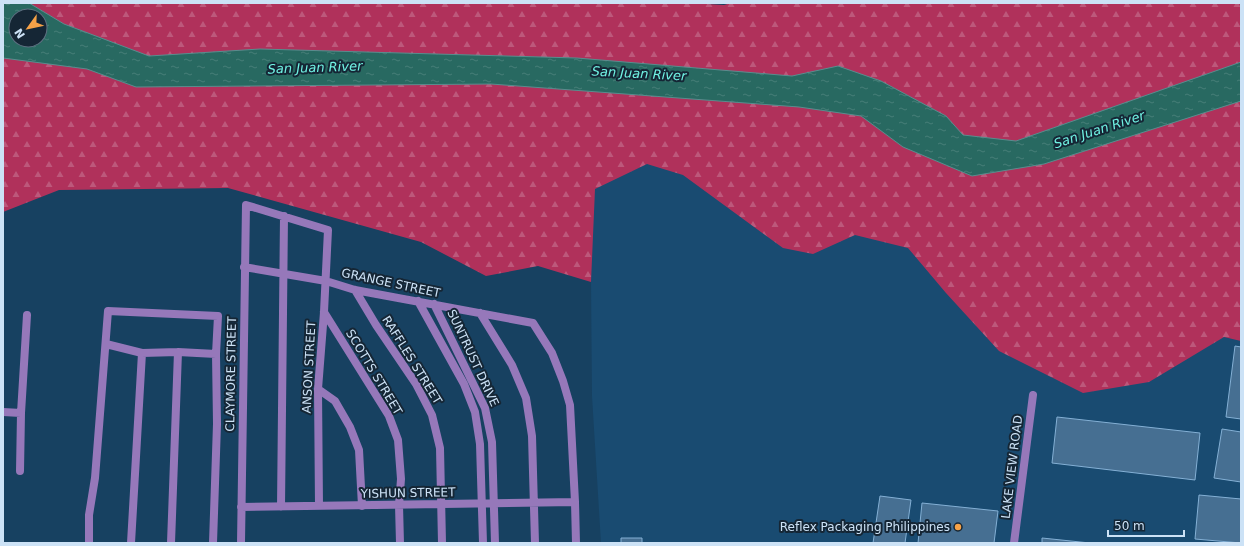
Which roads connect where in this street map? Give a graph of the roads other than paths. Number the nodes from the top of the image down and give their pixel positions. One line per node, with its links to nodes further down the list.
1 (284, 216): 2 (street, CLAYMORE STREET); 3 (street); 4 (street, ANSON STREET)
2 (244, 267): 3 (street, GRANGE STREET); 28 (street, CLAYMORE STREET)
3 (284, 273): 4 (street, GRANGE STREET); 29 (street)
4 (326, 281): 5 (street, GRANGE STREET); 8 (street, ANSON STREET)
5 (355, 290): 6 (street, GRANGE STREET); 25 (street, RAFFLES STREET)
6 (418, 301): 7 (street, GRANGE STREET); 22 (street, SUNTRUST DRIVE)
7 (434, 304): 9 (street, GRANGE STREET); 23 (street, SUNTRUST DRIVE)
8 (324, 312): 15 (street, ANSON STREET); 24 (street, SCOTTS STREET)
9 (480, 313): 20 (street, GRANGE STREET); 21 (street)
10 (28, 315): 18 (street)
11 (106, 344): 13 (street); 14 (street); 30 (street)
12 (178, 352): 13 (street); 14 (street); 32 (street)
13 (142, 353): 31 (street)
14 (216, 354): 33 (street)
15 (318, 389): 26 (street, ANSON STREET); 27 (street)
16 (1033, 395): 41 (street, LAKE VIEW ROAD)
17 (3, 412): 18 (street)
18 (22, 413): 19 (street)
19 (20, 472)
20 (575, 502): 21 (street, YISHUN STREET); 40 (street)
21 (534, 503): 23 (street, YISHUN STREET); 39 (street)
22 (482, 504): 23 (street, YISHUN STREET); 25 (street, YISHUN STREET); 37 (street, SUNTRUST DRIVE)
23 (494, 504): 38 (street, SUNTRUST DRIVE)
24 (399, 505): 25 (street, YISHUN STREET); 27 (street, YISHUN STREET); 35 (street, SCOTTS STREET)
25 (442, 505): 36 (street, RAFFLES STREET)
26 (319, 506): 27 (street, YISHUN STREET); 29 (street, YISHUN STREET)
27 (362, 506)
28 (241, 507): 29 (street, YISHUN STREET); 34 (street, CLAYMORE STREET)
29 (281, 507)
30 (89, 543)
31 (131, 543)
32 (171, 543)
33 (213, 543)
34 (241, 543)
35 (400, 543)
36 (442, 543)
37 (483, 543)
38 (495, 543)
39 (535, 543)
40 (576, 543)
41 (1014, 543)

